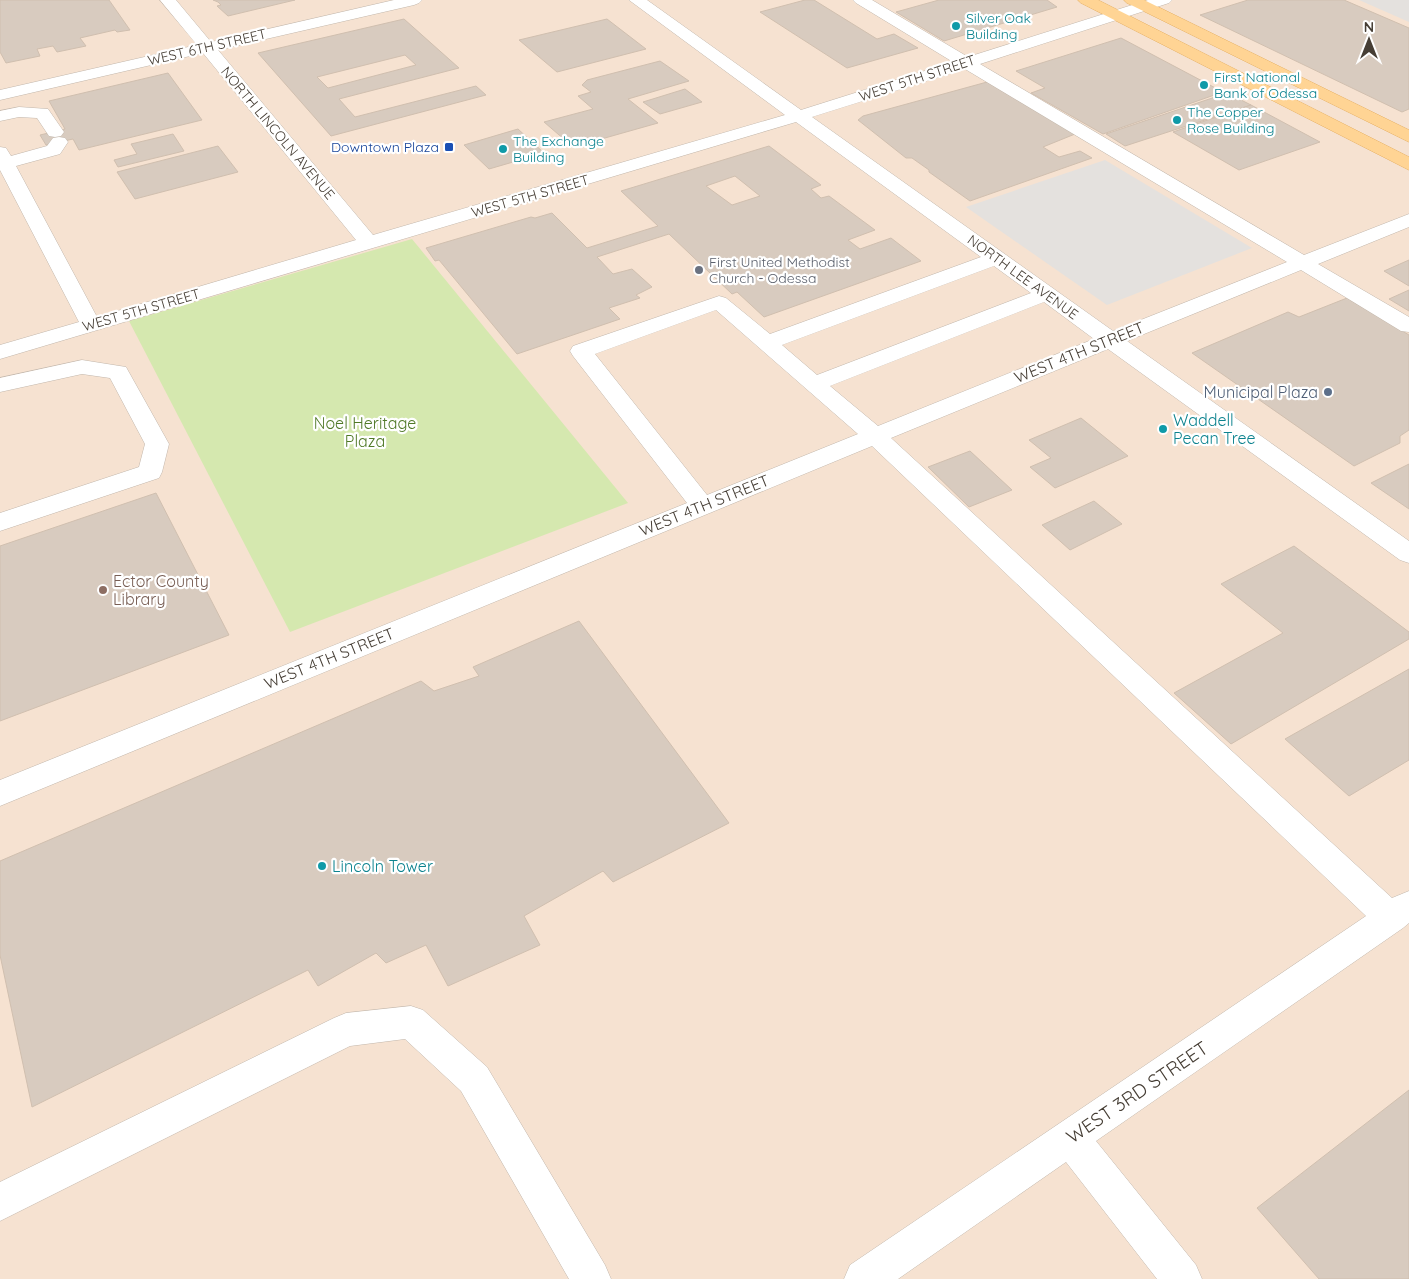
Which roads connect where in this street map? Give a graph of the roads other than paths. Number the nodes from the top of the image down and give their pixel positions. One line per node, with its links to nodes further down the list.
1 (168, 0): 9 (street, NORTH LINCOLN AVENUE)
2 (414, 0): 9 (street, WEST 6TH STREET)
3 (637, 0): 13 (street, NORTH LEE AVENUE)
4 (861, 0): 10 (street)
5 (1086, 0): 8 (main road)
6 (1164, 0): 7 (street, WEST 5TH STREET)
7 (1138, 3): 8 (street, WEST 5TH STREET); 14 (main road)
8 (1114, 14): 10 (street, WEST 5TH STREET); 15 (main road)
9 (207, 47): 11 (street, WEST 6TH STREET); 18 (street, NORTH LINCOLN AVENUE)
10 (965, 62): 13 (street, WEST 5TH STREET); 20 (street)
11 (0, 94)
12 (0, 116): 16 (street)
13 (799, 116): 18 (street, WEST 5TH STREET); 19 (street, NORTH LEE AVENUE)
14 (1409, 138)
15 (1409, 164)
16 (4, 165): 22 (street)
17 (1409, 220): 20 (street, WEST 4TH STREET)
18 (369, 243): 22 (street, WEST 5TH STREET)
19 (997, 258): 21 (street, NORTH LEE AVENUE); 25 (street)
20 (1302, 263): 23 (street); 24 (street, WEST 4TH STREET)
21 (1047, 294): 24 (street, NORTH LEE AVENUE); 28 (street)
22 (90, 325): 26 (street, WEST 5TH STREET)
23 (1409, 326)
24 (1110, 340): 29 (street, WEST 4TH STREET); 32 (street, NORTH LEE AVENUE)
25 (767, 343): 28 (street); 30 (street)
26 (0, 352)
27 (2, 379): 31 (street)
28 (814, 384): 29 (street)
29 (875, 436): 30 (street, WEST 4TH STREET); 34 (street)
30 (703, 506): 33 (street, WEST 4TH STREET)
31 (0, 522)
32 (1409, 554)
33 (0, 793)
34 (1400, 912): 35 (street, WEST 3RD STREET)
35 (1070, 1138): 38 (street, WEST 3RD STREET); 39 (street)
36 (0, 1202): 37 (street)
37 (591, 1279)
38 (864, 1279)
39 (1182, 1279)

